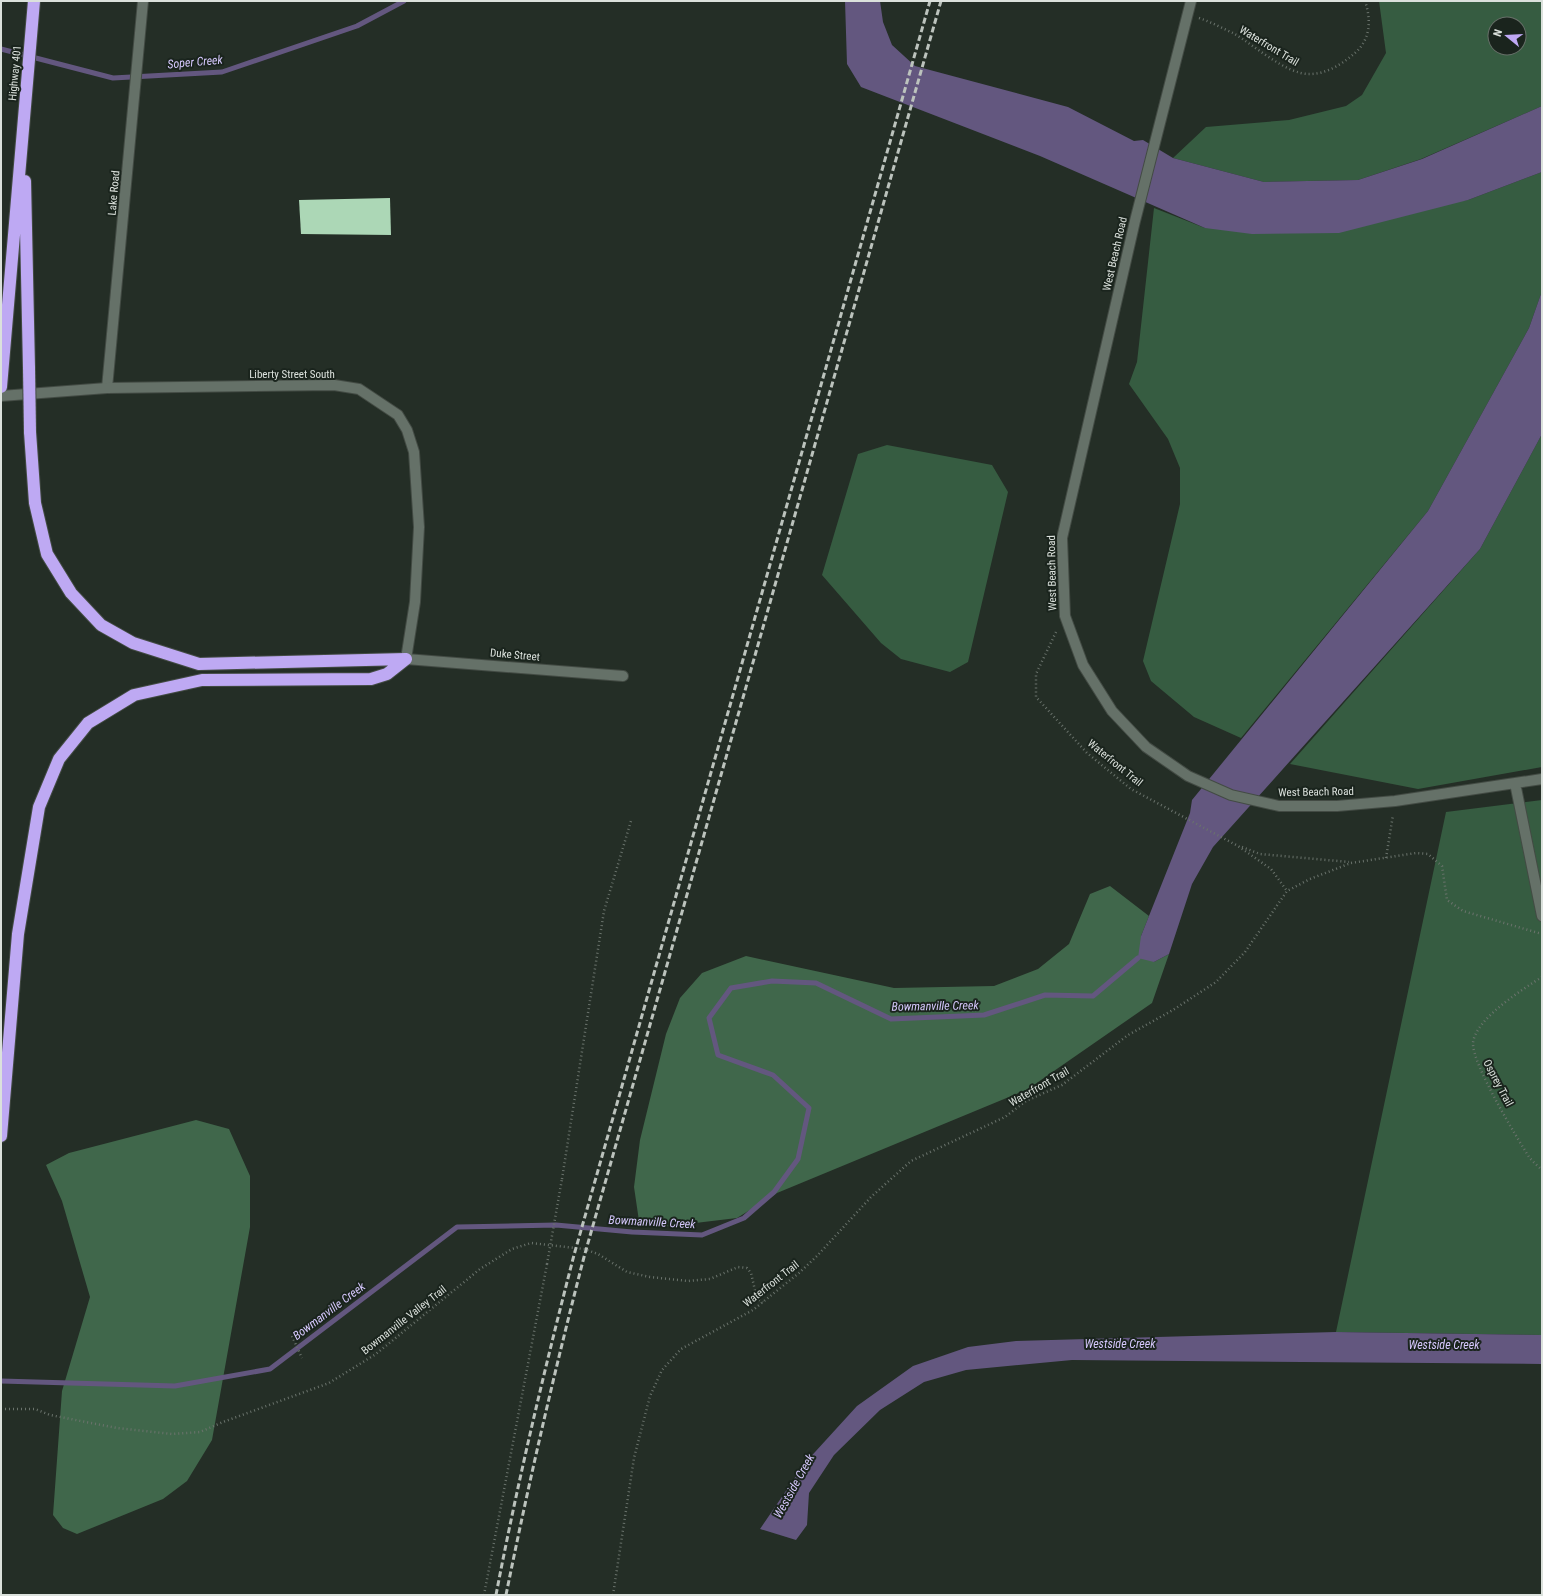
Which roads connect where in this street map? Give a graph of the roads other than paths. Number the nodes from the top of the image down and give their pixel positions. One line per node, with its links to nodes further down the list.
1 (34, 1): 4 (highway, Highway 401)
2 (143, 1): 6 (street, Lake Road)
3 (1191, 1): 11 (street, West Beach Road)
4 (24, 117): 5 (highway, Highway 401); 8 (highway, bridge)
5 (1, 387)
6 (107, 388): 7 (street, Liberty Street South); 8 (street, Liberty Street South)
7 (1, 396)
8 (406, 658): 9 (street, Duke Street); 13 (highway)
9 (623, 676)
10 (1542, 779): 11 (street, West Beach Road)
11 (1515, 783): 12 (street)
12 (1542, 916)
13 (1, 1136)

